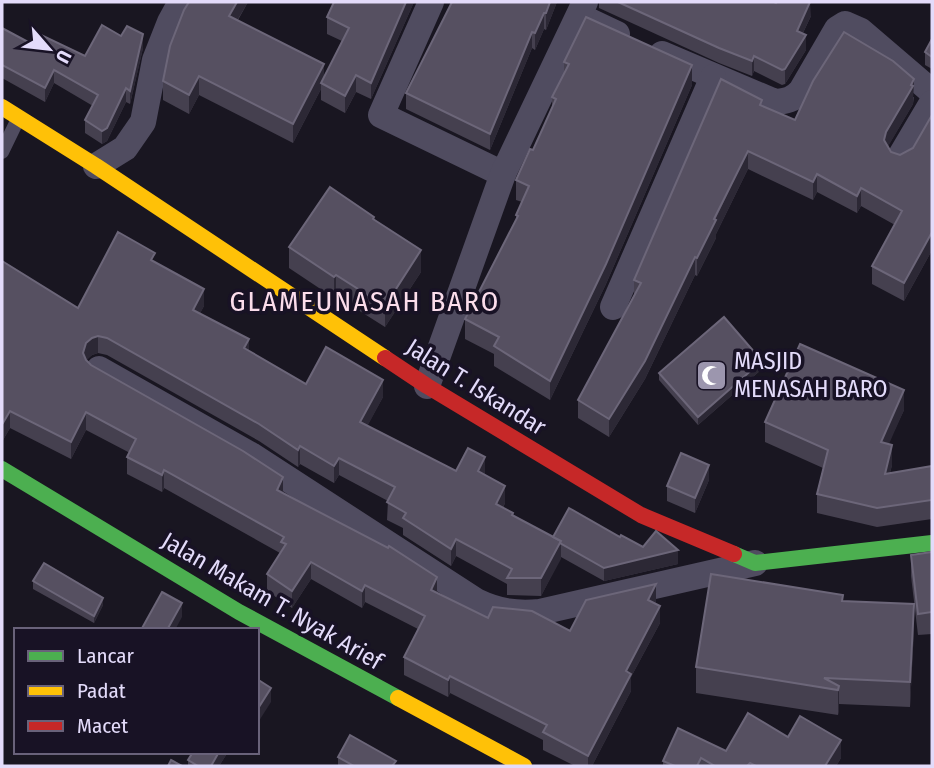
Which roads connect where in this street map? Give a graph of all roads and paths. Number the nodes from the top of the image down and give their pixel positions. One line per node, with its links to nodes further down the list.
1 (181, 2): 11 (street)
2 (432, 2): 12 (street)
3 (582, 9): 4 (street); 12 (street)
4 (713, 77): 5 (street); 13 (street)
5 (932, 92)
6 (932, 103): 10 (street)
7 (2, 107): 8 (street, Jalan T. Iskandar)
8 (19, 118): 9 (lane); 11 (street, Jalan T. Iskandar)
9 (2, 152)
10 (900, 157)
11 (96, 166): 15 (street, Jalan T. Iskandar)
12 (503, 174): 15 (street)
13 (613, 307)
14 (100, 369): 18 (street)
15 (428, 386): 18 (street, Jalan T. Iskandar)
16 (2, 469): 19 (street, Jalan Makam T. Nyak Arief)
17 (932, 544): 18 (street, Jalan T. Iskandar)
18 (755, 563)
19 (524, 766)

